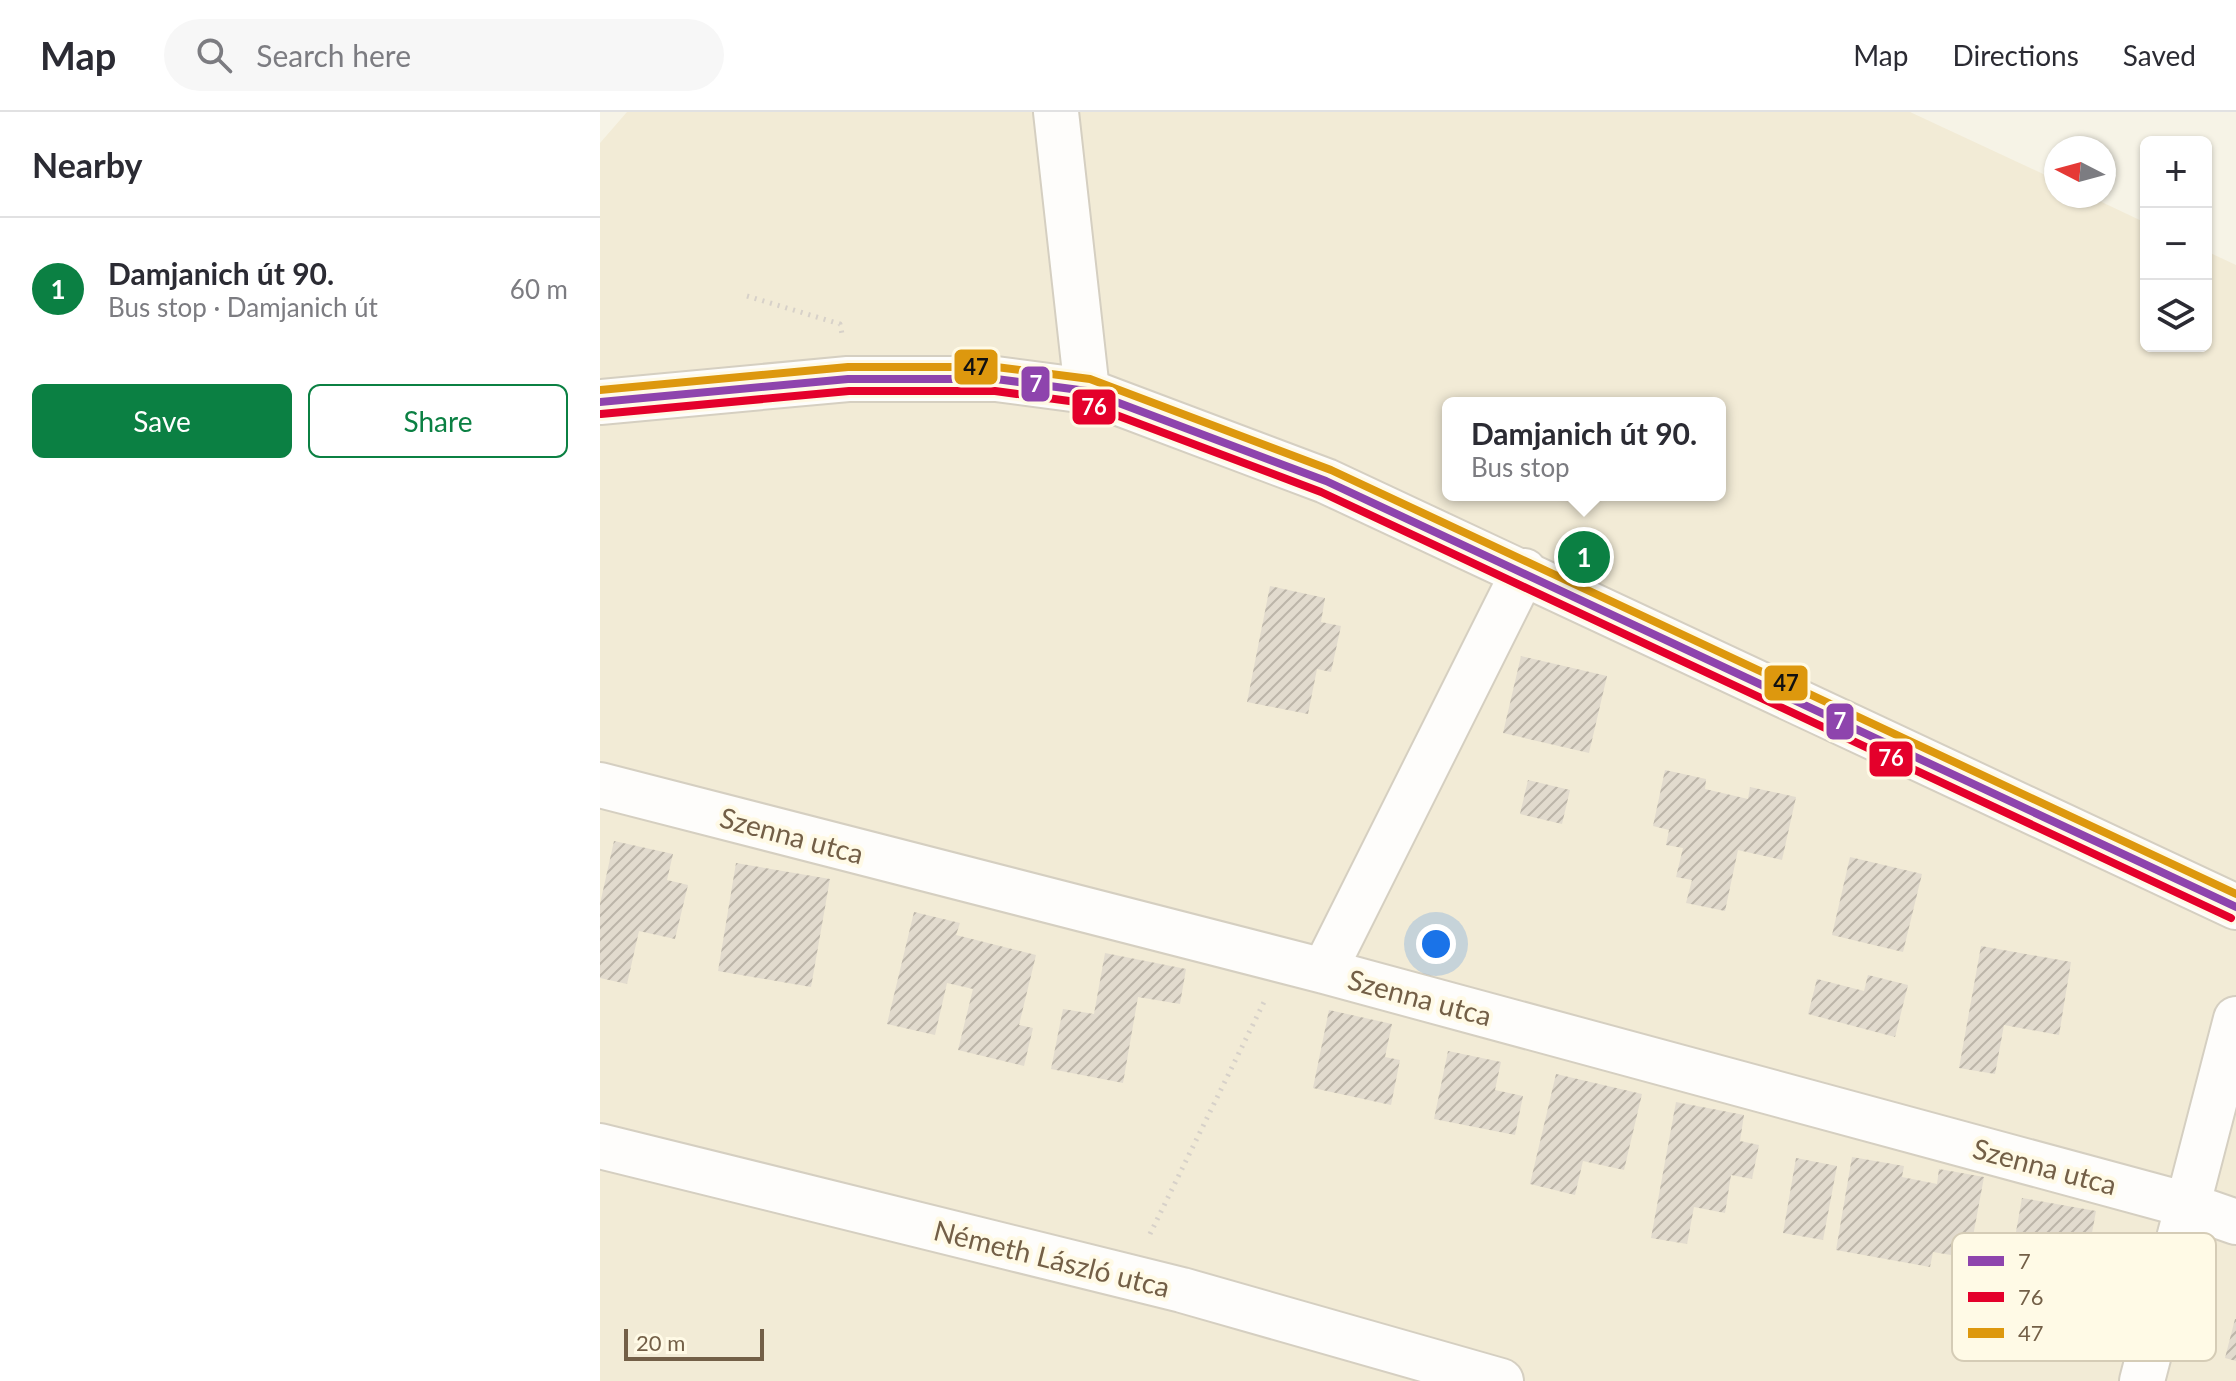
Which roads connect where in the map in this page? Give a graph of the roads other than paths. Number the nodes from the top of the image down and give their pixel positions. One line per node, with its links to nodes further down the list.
1 (1056, 112): 2 (street)
2 (1087, 391): 3 (street); 4 (street)
3 (600, 402)
4 (1524, 571): 6 (street); 7 (street)
5 (600, 785): 7 (street, Szenna utca)
6 (2236, 907)
7 (1304, 966): 10 (street, Szenna utca)
8 (2236, 1019): 10 (street)
9 (600, 1146): 14 (street, Németh László utca)
10 (2187, 1205): 11 (street, Szenna utca); 12 (street)
11 (2236, 1222)
12 (2180, 1233)
13 (2147, 1361): 15 (street)
14 (1501, 1381)
15 (2142, 1381)

